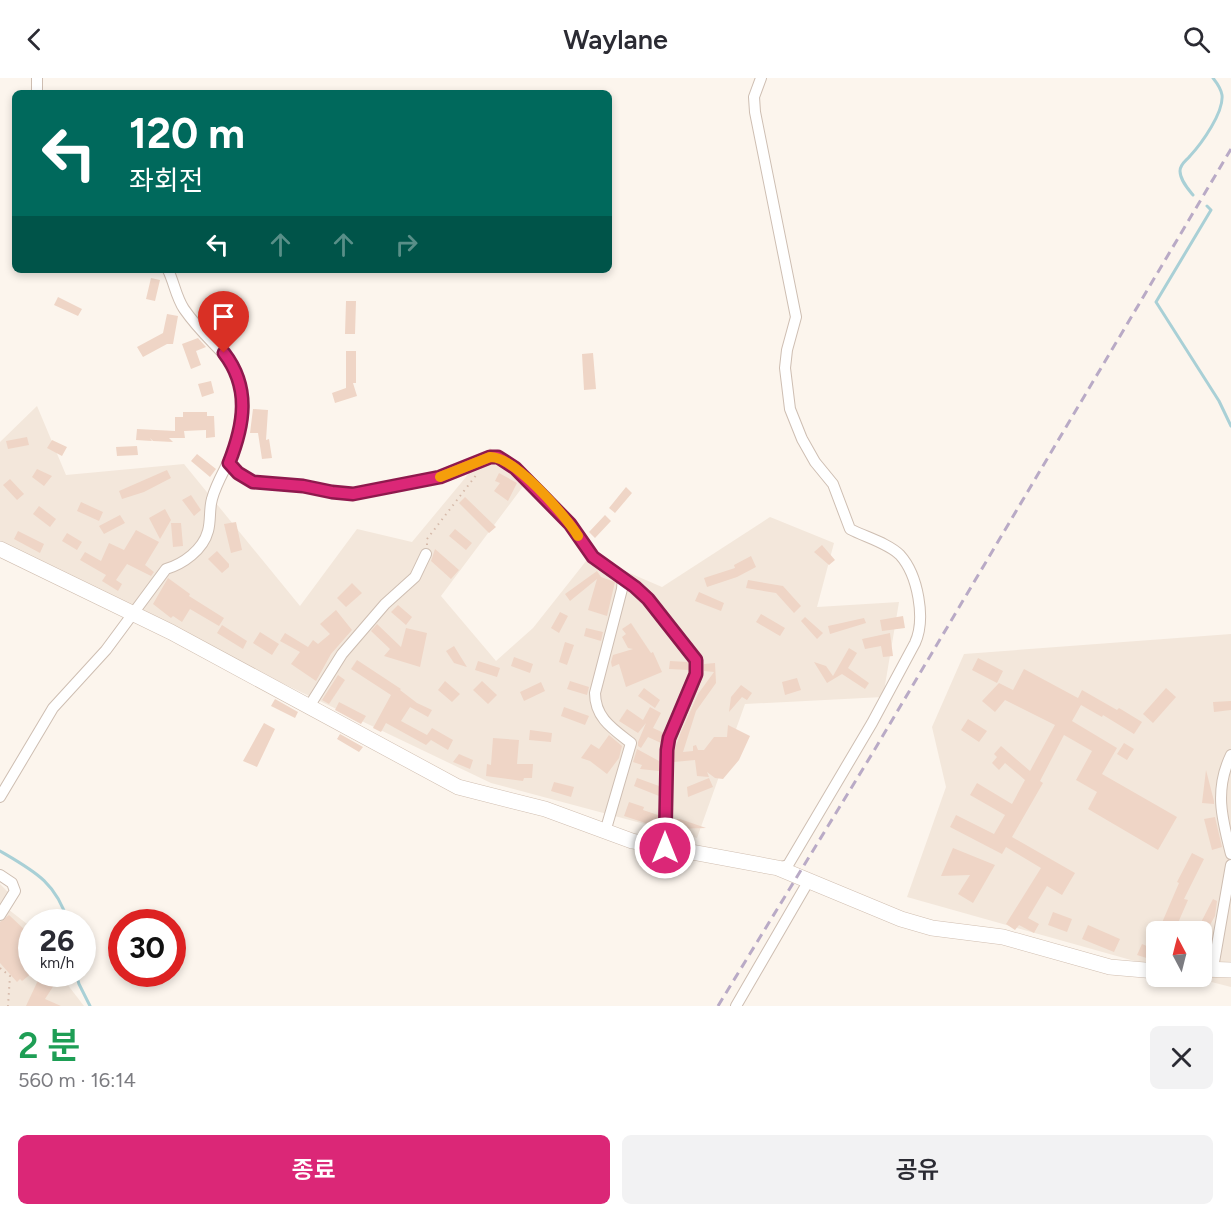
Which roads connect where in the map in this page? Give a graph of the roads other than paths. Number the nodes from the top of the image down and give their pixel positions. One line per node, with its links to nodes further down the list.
1 (761, 78): 16 (street)
2 (169, 273): 3 (street)
3 (229, 463): 6 (street); 7 (street)
4 (0, 549): 7 (street)
5 (426, 554): 8 (street)
6 (623, 578): 12 (street); 13 (street)
7 (132, 613): 8 (street); 11 (street)
8 (310, 705): 12 (street)
9 (1231, 755): 10 (street)
10 (1226, 791): 14 (street)
11 (0, 797)
12 (606, 832): 13 (street)
13 (665, 848): 16 (street)
14 (1231, 854)
15 (1231, 865): 20 (street)
16 (778, 868): 18 (street)
17 (0, 875): 19 (street)
18 (808, 882): 22 (street); 24 (street)
19 (0, 915)
20 (1212, 947)
21 (1212, 968): 23 (street)
22 (1146, 969)
23 (1231, 970)
24 (736, 1006)

